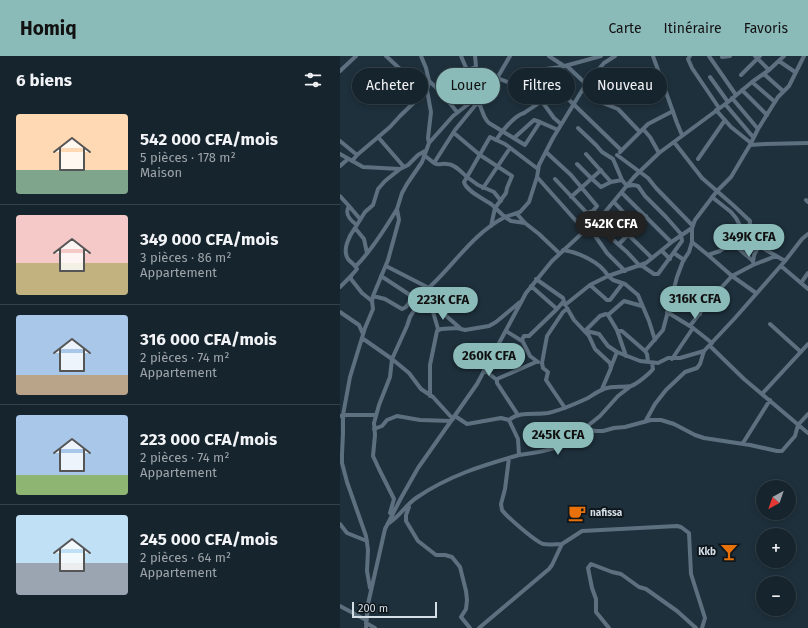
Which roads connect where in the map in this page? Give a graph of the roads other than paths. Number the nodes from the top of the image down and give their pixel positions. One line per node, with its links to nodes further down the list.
1 (356, 56): 29 (street)
2 (387, 56): 22 (street)
3 (421, 56): 35 (street)
4 (461, 56): 23 (street)
5 (475, 56): 24 (street)
6 (510, 56): 31 (street)
7 (549, 56): 21 (street)
8 (601, 56): 18 (street)
9 (615, 56): 26 (street)
10 (653, 56): 27 (street)
11 (690, 56): 56 (street)
12 (709, 56): 43 (street)
13 (730, 56): 16 (street)
14 (784, 56): 19 (street)
15 (804, 56): 30 (street)
16 (721, 57): 20 (street)
17 (758, 57): 28 (street); 33 (street)
18 (586, 58): 21 (street)
19 (779, 61): 28 (street); 30 (street)
20 (726, 62)
21 (566, 66): 25 (street); 36 (street)
22 (400, 68)
23 (466, 68)
24 (474, 68)
25 (554, 68)
26 (600, 68)
27 (657, 68)
28 (769, 70): 32 (street)
29 (340, 71)
30 (795, 72): 41 (street)
31 (500, 73)
32 (764, 74): 37 (street); 41 (street)
33 (741, 75)
34 (710, 77): 47 (street)
35 (429, 81): 38 (street); 58 (street)
36 (583, 81)
37 (752, 82): 40 (street); 46 (street)
38 (428, 84)
39 (583, 90): 45 (street)
40 (742, 90): 43 (street); 59 (street)
41 (783, 91): 46 (street)
42 (667, 94): 57 (street)
43 (734, 97): 47 (street); 64 (street)
44 (428, 99): 76 (street)
45 (575, 102)
46 (776, 102): 59 (street)
47 (726, 103): 56 (street); 71 (street)
48 (412, 104): 70 (street)
49 (470, 104): 58 (street)
50 (474, 104): 68 (street)
51 (479, 104): 67 (street)
52 (536, 104): 67 (street)
53 (545, 104): 62 (street)
54 (574, 104): 62 (street); 80 (street)
55 (605, 104): 66 (street)
56 (718, 109): 60 (street); 69 (street)
57 (673, 111): 66 (street); 69 (street)
58 (457, 112): 76 (street)
59 (767, 115): 64 (street)
60 (725, 120): 78 (street); 90 (street)
61 (540, 122): 65 (street); 72 (street); 72 (street)
62 (561, 124): 65 (street)
63 (578, 128): 89 (street)
64 (758, 128): 71 (street)
65 (558, 130): 81 (street)
66 (641, 130): 80 (street); 85 (street)
67 (502, 131): 72 (street); 73 (street)
68 (454, 133): 86 (street); 92 (street)
69 (682, 135): 75 (street)
70 (378, 137): 88 (street); 96 (street)
71 (753, 137): 78 (street)
72 (514, 138)
73 (496, 140): 79 (street); 86 (street)
74 (340, 141): 88 (street)
75 (674, 142): 85 (street); 109 (street)
76 (429, 143): 82 (street)
77 (808, 143): 78 (street)
78 (751, 144): 109 (street)
79 (510, 148): 95 (street); 97 (street)
80 (621, 150): 87 (street)
81 (546, 152): 97 (street); 108 (street)
82 (425, 153): 92 (street); 96 (street); 118 (street)
83 (340, 154): 91 (street)
84 (586, 154): 98 (street)
85 (659, 154): 99 (street)
86 (480, 155): 95 (street); 100 (street)
87 (617, 155): 89 (street); 99 (street)
88 (356, 156): 91 (street)
89 (613, 159): 104 (street)
90 (698, 159)
91 (350, 160): 94 (street); 96 (street)
92 (434, 163): 100 (street)
93 (577, 164): 103 (street)
94 (340, 166)
95 (497, 166): 107 (street); 114 (street)
96 (402, 168): 125 (street)
97 (538, 169): 101 (street)
98 (601, 170): 103 (street); 105 (street)
99 (639, 173): 106 (street); 132 (street)
100 (467, 177): 107 (street); 117 (street)
101 (538, 177): 121 (street); 133 (street)
102 (556, 179): 111 (street)
103 (592, 179): 105 (street); 108 (street)
104 (622, 180): 105 (street); 106 (street)
105 (611, 182)
106 (627, 186): 110 (street); 135 (street)
107 (483, 188): 114 (street)
108 (582, 188): 111 (street); 119 (street)
109 (717, 191): 112 (street); 134 (street)
110 (622, 193): 115 (street); 122 (street)
111 (571, 197): 119 (street)
112 (712, 197): 132 (street); 134 (street)
113 (341, 200): 116 (street)
114 (501, 201): 117 (street)
115 (614, 202): 120 (street); 130 (street)
116 (349, 206): 125 (street); 128 (street)
117 (495, 208): 123 (street); 129 (street)
118 (397, 209): 146 (street); 156 (street)
119 (593, 211): 124 (street)
120 (605, 212): 124 (street); 137 (street)
121 (518, 214): 123 (street); 126 (street)
122 (646, 216): 130 (street); 140 (street)
123 (505, 218): 126 (street); 129 (street)
124 (599, 218): 127 (street)
125 (360, 219): 128 (street)
126 (525, 223): 145 (street)
127 (594, 223): 131 (street); 142 (street)
128 (356, 226): 146 (street); 155 (street)
129 (491, 226): 171 (street)
130 (636, 226): 137 (street)
131 (589, 227): 133 (street); 159 (street)
132 (692, 227): 135 (street); 141 (street)
133 (585, 231): 145 (street)
134 (742, 231): 138 (street)
135 (681, 234): 140 (street); 147 (street)
136 (808, 234): 153 (street)
137 (628, 235): 142 (street); 150 (street)
138 (747, 239): 139 (street); 143 (street)
139 (733, 241): 148 (street); 154 (street)
140 (671, 242): 144 (street)
141 (692, 242): 148 (street); 152 (street)
142 (619, 244): 157 (street)
143 (759, 246): 149 (street); 154 (street)
144 (662, 251): 150 (street); 151 (street)
145 (561, 252): 163 (street); 165 (street)
146 (367, 253): 155 (street)
147 (674, 253): 151 (street); 152 (street)
148 (708, 255): 164 (street)
149 (776, 256): 153 (street); 154 (street)
150 (652, 258): 157 (street)
151 (670, 259): 157 (street)
152 (684, 260): 181 (street)
153 (786, 261): 158 (street)
154 (753, 263): 164 (street)
155 (356, 266): 161 (street)
156 (386, 266): 162 (street); 171 (street)
157 (640, 266): 159 (street)
158 (781, 266): 167 (street); 174 (street)
159 (625, 270): 163 (street)
160 (808, 273): 167 (street)
161 (351, 276): 170 (street); 179 (street)
162 (381, 276): 175 (street); 176 (street)
163 (608, 276): 166 (street); 168 (street)
164 (732, 276): 174 (street); 187 (street)
165 (536, 279): 169 (street); 182 (street)
166 (623, 283): 168 (street); 183 (street)
167 (801, 283): 172 (street)
168 (590, 285): 182 (street)
169 (531, 286): 178 (street); 184 (street)
170 (340, 288)
171 (429, 288): 173 (street)
172 (808, 289)
173 (424, 293): 177 (street); 180 (street)
174 (756, 293): 200 (street)
175 (374, 296): 176 (street); 179 (street)
176 (413, 297): 177 (street)
177 (418, 298): 206 (street)
178 (523, 299): 192 (street); 193 (street)
179 (372, 301): 196 (street)
180 (429, 301): 191 (street); 192 (street)
181 (671, 301): 186 (street); 187 (street)
182 (565, 305): 184 (street); 194 (street); 210 (street)
183 (642, 306): 188 (street); 197 (street)
184 (558, 309): 198 (street)
185 (340, 312): 196 (street)
186 (667, 312): 190 (street); 197 (street)
187 (700, 314): 190 (street)
188 (608, 315): 194 (street); 195 (street)
189 (770, 324): 204 (street)
190 (692, 327): 200 (street); 207 (street)
191 (438, 329): 192 (street); 217 (street)
192 (462, 329)
193 (506, 331): 198 (street); 212 (street)
194 (585, 332): 203 (street); 211 (street)
195 (618, 334): 201 (street); 205 (street)
196 (363, 336): 206 (street); 223 (street)
197 (655, 340): 201 (street)
198 (522, 341): 208 (street)
199 (808, 344): 204 (street)
200 (711, 345): 202 (street); 216 (street)
201 (644, 351): 209 (street)
202 (704, 351): 207 (street); 226 (street)
203 (616, 352): 205 (street); 211 (street)
204 (801, 352): 216 (street)
205 (626, 356): 209 (street)
206 (392, 359): 217 (street); 221 (street)
207 (672, 359): 209 (street)
208 (536, 362): 210 (street); 213 (street)
209 (650, 362): 214 (street)
210 (542, 363): 219 (street)
211 (611, 368): 215 (street)
212 (484, 370): 213 (street); 224 (street)
213 (497, 380): 222 (street)
214 (631, 386): 215 (street); 228 (street)
215 (602, 390): 219 (street)
216 (762, 394): 218 (street)
217 (430, 396): 224 (street)
218 (770, 400): 227 (street); 231 (street)
219 (565, 408): 222 (street)
220 (808, 414): 227 (street)
221 (376, 415): 223 (street); 229 (street)
222 (518, 415): 225 (street)
223 (342, 416): 234 (street)
224 (453, 418): 225 (street); 229 (street); 236 (street)
225 (509, 420): 232 (street)
226 (645, 422): 228 (street); 231 (street)
227 (798, 425): 230 (street); 231 (street)
228 (584, 428): 232 (street)
229 (374, 429): 239 (street)
230 (808, 433)
231 (743, 443)
232 (519, 455): 233 (street)
233 (508, 458): 235 (street); 240 (street)
234 (341, 463): 238 (street)
235 (411, 502): 236 (street); 245 (street)
236 (388, 523): 239 (street)
237 (340, 524): 238 (street)
238 (367, 541): 241 (street)
239 (382, 541): 241 (street)
240 (562, 544): 246 (street); 249 (street)
241 (371, 590): 243 (street)
242 (340, 606): 243 (street)
243 (366, 624): 244 (street)
244 (375, 628)
245 (470, 628)
246 (479, 628)
247 (609, 628): 248 (street)
248 (696, 628)
249 (702, 628)

